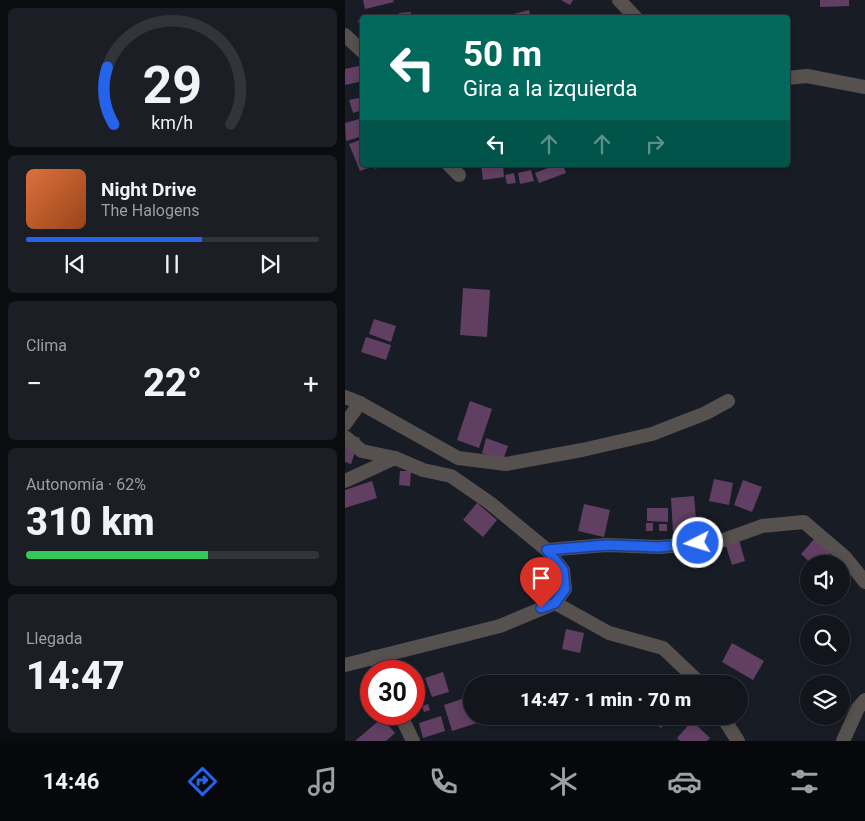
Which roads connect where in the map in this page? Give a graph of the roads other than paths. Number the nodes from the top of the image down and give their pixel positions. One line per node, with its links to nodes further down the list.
1 (619, 0): 2 (street)
2 (634, 15)
3 (345, 34): 4 (street)
4 (360, 49)
5 (790, 78): 6 (street)
6 (865, 87)
7 (345, 397): 9 (street)
8 (728, 401): 9 (street)
9 (360, 403): 10 (street)
10 (345, 424)
11 (345, 437): 12 (street)
12 (395, 458): 13 (street); 14 (street)
13 (345, 481)
14 (547, 550): 15 (street); 16 (street)
15 (865, 582)
16 (555, 603): 17 (street); 20 (street)
17 (374, 657): 18 (street); 19 (street)
18 (376, 660)
19 (345, 665)
20 (692, 675)
21 (865, 700): 26 (street)
22 (406, 725): 24 (street)
23 (728, 725): 25 (street)
24 (413, 741)
25 (738, 741)
26 (843, 741)

